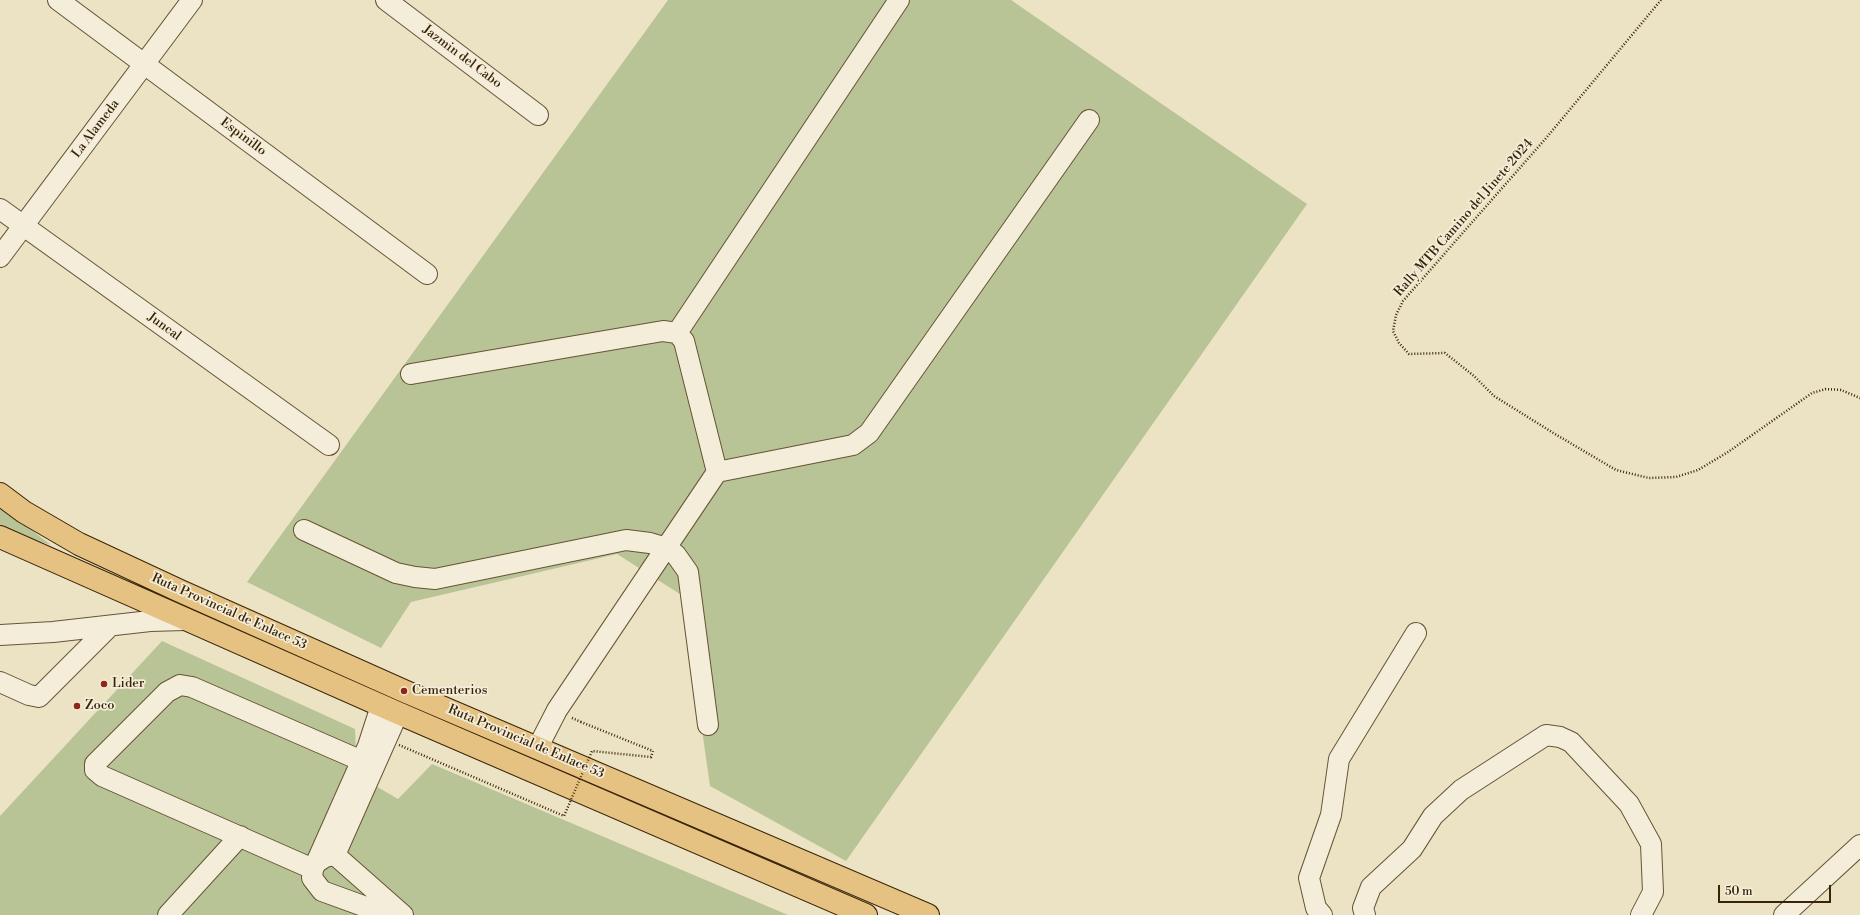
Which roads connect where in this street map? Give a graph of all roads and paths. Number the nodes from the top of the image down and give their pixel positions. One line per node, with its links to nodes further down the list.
1 (58, 0): 6 (street, Espinillo)
2 (192, 0): 6 (street, La Alameda)
3 (386, 0): 7 (street, Jazmin del Cabo)
4 (899, 0): 13 (street)
5 (1661, 0): 15 (path, Rally MTB Camino del Jinete 2024)
6 (145, 64): 10 (street, La Alameda); 12 (street, Espinillo)
7 (538, 115)
8 (1089, 120): 17 (street)
9 (0, 209): 10 (street, Juncal)
10 (23, 226): 11 (street, La Alameda); 16 (street, Juncal)
11 (0, 257)
12 (427, 274)
13 (677, 334): 14 (street); 17 (street)
14 (411, 374)
15 (1860, 398)
16 (329, 445)
17 (717, 472): 21 (street)
18 (0, 494): 31 (main road, Ruta Provincial de Enlace 53)
19 (304, 530): 21 (street)
20 (0, 537): 22 (main road, Ruta Provincial de Enlace 53)
21 (667, 548): 29 (street); 31 (street)
22 (185, 620): 23 (street); 27 (main road, Ruta Provincial de Enlace 53)
23 (110, 626): 25 (street); 26 (street)
24 (1416, 633): 42 (street)
25 (0, 635)
26 (0, 682)
27 (389, 710): 32 (street); 35 (street); 40 (main road, Ruta Provincial de Enlace 53)
28 (581, 722): 30 (path, bridge)
29 (708, 725)
30 (399, 745)
31 (538, 747): 41 (main road, Ruta Provincial de Enlace 53)
32 (362, 761): 33 (street); 36 (street)
33 (240, 836): 36 (street); 37 (street)
34 (1860, 845): 45 (street)
35 (335, 855): 36 (street); 39 (street)
36 (314, 866): 38 (street)
37 (168, 915)
38 (388, 915)
39 (403, 915)
40 (866, 915)
41 (928, 915)
42 (1322, 915)
43 (1365, 915): 44 (street)
44 (1640, 915)
45 (1784, 915)

